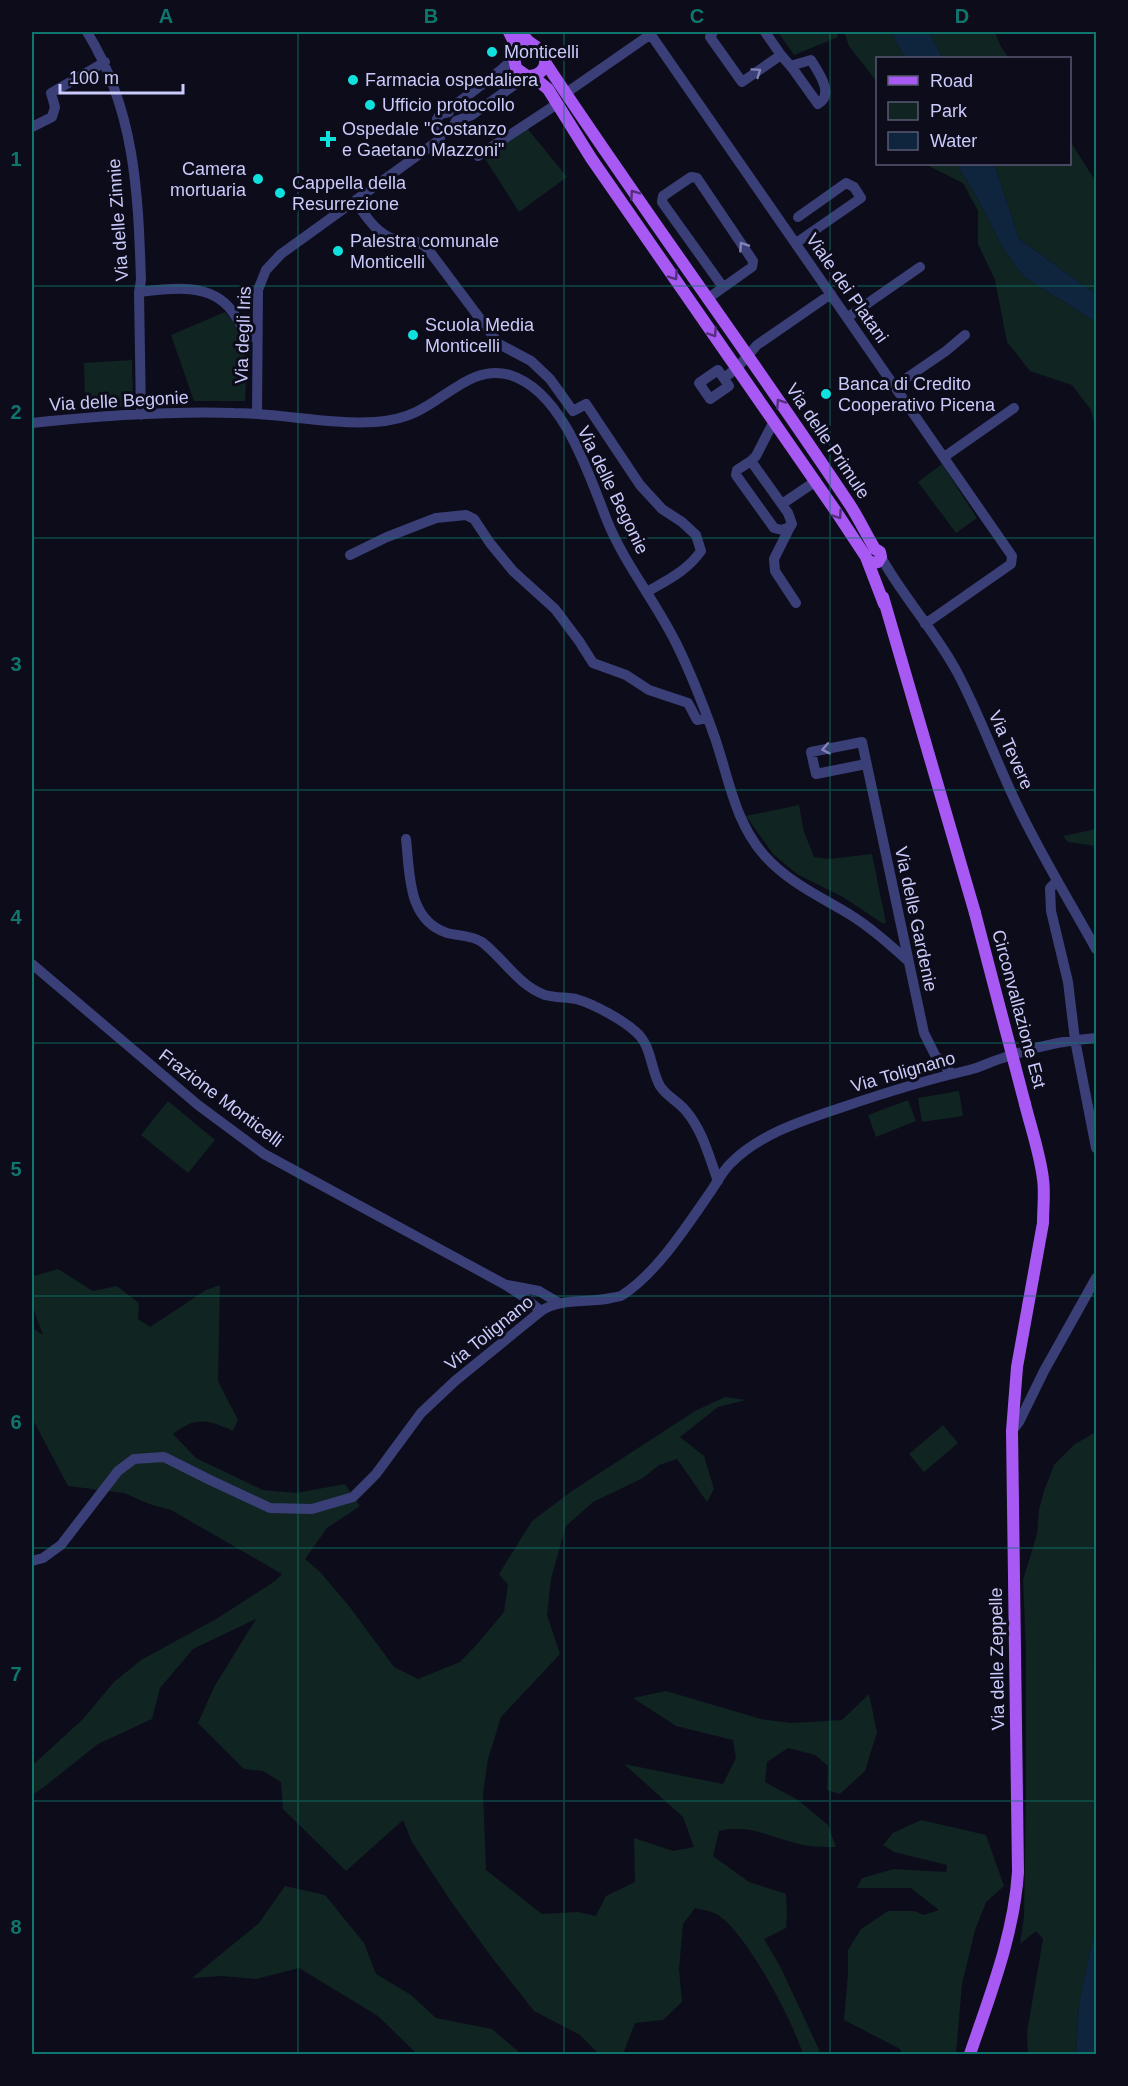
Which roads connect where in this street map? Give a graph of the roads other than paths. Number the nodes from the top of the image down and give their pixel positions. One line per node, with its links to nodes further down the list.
1 (87, 32): 11 (street, Via delle Zinnie)
2 (509, 32): 8 (main road)
3 (522, 32): 7 (main road)
4 (713, 32): 9 (street, one-way to 9)
5 (765, 32): 9 (street)
6 (650, 33): 14 (street); 24 (street, Viale dei Platani)
7 (532, 45): 8 (main road); 10 (main road)
8 (516, 54): 13 (main road); 16 (street, Via degli Iris)
9 (781, 55): 12 (street)
10 (545, 62): 13 (main road); 14 (main road, Via delle Primule)
11 (105, 63): 17 (street); 28 (street, Via delle Zinnie)
12 (790, 66)
13 (530, 76): 15 (main road, Via delle Primule); 16 (street, Via degli Iris)
14 (566, 93): 23 (main road, Via delle Primule, one-way to 14)
15 (557, 104): 19 (street); 25 (main road, Via delle Primule)
16 (452, 116): 18 (street, Via degli Iris); 18 (street, Via degli Iris)
17 (32, 127)
18 (443, 130): 20 (street, Via degli Iris)
19 (478, 156)
20 (354, 201): 33 (street, Via degli Iris); 52 (street)
21 (798, 216): 24 (street)
22 (682, 232): 23 (street); 27 (street); 27 (street, one-way to 22)
23 (667, 242): 25 (street); 30 (main road, Via delle Primule)
24 (796, 243): 29 (street, Viale dei Platani)
25 (656, 249): 35 (main road, Via delle Primule, one-way to 35)
26 (920, 267): 31 (street)
27 (723, 287): 30 (street)
28 (139, 292): 33 (street); 40 (street, Via delle Zinnie)
29 (831, 294): 31 (street, Viale dei Platani); 34 (street)
30 (706, 299): 34 (main road, Via delle Primule)
31 (848, 317): 37 (street, Viale dei Platani)
32 (965, 335): 37 (street)
33 (257, 338): 39 (street, Via degli Iris)
34 (747, 356): 35 (street); 51 (main road, Via delle Primule, one-way to 34)
35 (737, 368): 36 (street); 41 (main road, Via delle Primule)
36 (724, 378)
37 (895, 386): 43 (street, Viale dei Platani)
38 (1014, 408): 43 (street)
39 (257, 414): 40 (street, Via delle Begonie); 52 (street, Via delle Begonie)
40 (141, 416): 42 (street, Via delle Begonie)
41 (774, 421): 44 (street); 45 (main road, Via delle Primule)
42 (32, 423)
43 (944, 457): 54 (street, Viale dei Platani)
44 (752, 460): 46 (street); 48 (street)
45 (816, 481): 46 (street, Via delle Primule); 51 (main road, Via delle Primule, one-way to 51)
46 (782, 504): 47 (street)
47 (791, 525): 48 (street); 49 (street)
48 (774, 528): 49 (street)
49 (782, 543): 53 (street)
50 (350, 555): 55 (street)
51 (876, 560): 54 (street, Via Tevere); 71 (main road, Circonvallazione Est, bridge)
52 (647, 592): 55 (street, Via delle Begonie)
53 (796, 603)
54 (925, 624): 58 (street, Via Tevere)
55 (707, 718): 60 (street, Via delle Begonie)
56 (866, 764): 56 (street, Via delle Gardenie, one-way to 56); 60 (street, Via delle Gardenie)
57 (406, 839): 66 (street)
58 (1057, 881): 59 (street, Via Tevere); 63 (street)
59 (1096, 949)
60 (907, 960): 64 (street, Via delle Gardenie)
61 (32, 964): 68 (street, Frazione Monticelli)
62 (1096, 1038): 63 (street, Via Tolignano)
63 (1075, 1040): 64 (street, Via Tolignano); 65 (street)
64 (951, 1073): 66 (street, Via Tolignano)
65 (1096, 1148)
66 (718, 1181): 69 (street, Via Tolignano)
67 (1096, 1278): 71 (street)
68 (504, 1284): 69 (street, Frazione Monticelli); 70 (street, Frazione Monticelli)
69 (559, 1303): 70 (street, Via Tolignano)
70 (541, 1311): 72 (street, Via Tolignano)
71 (1012, 1431): 73 (main road, Via delle Zeppelle)
72 (32, 1561)
73 (970, 2055)

